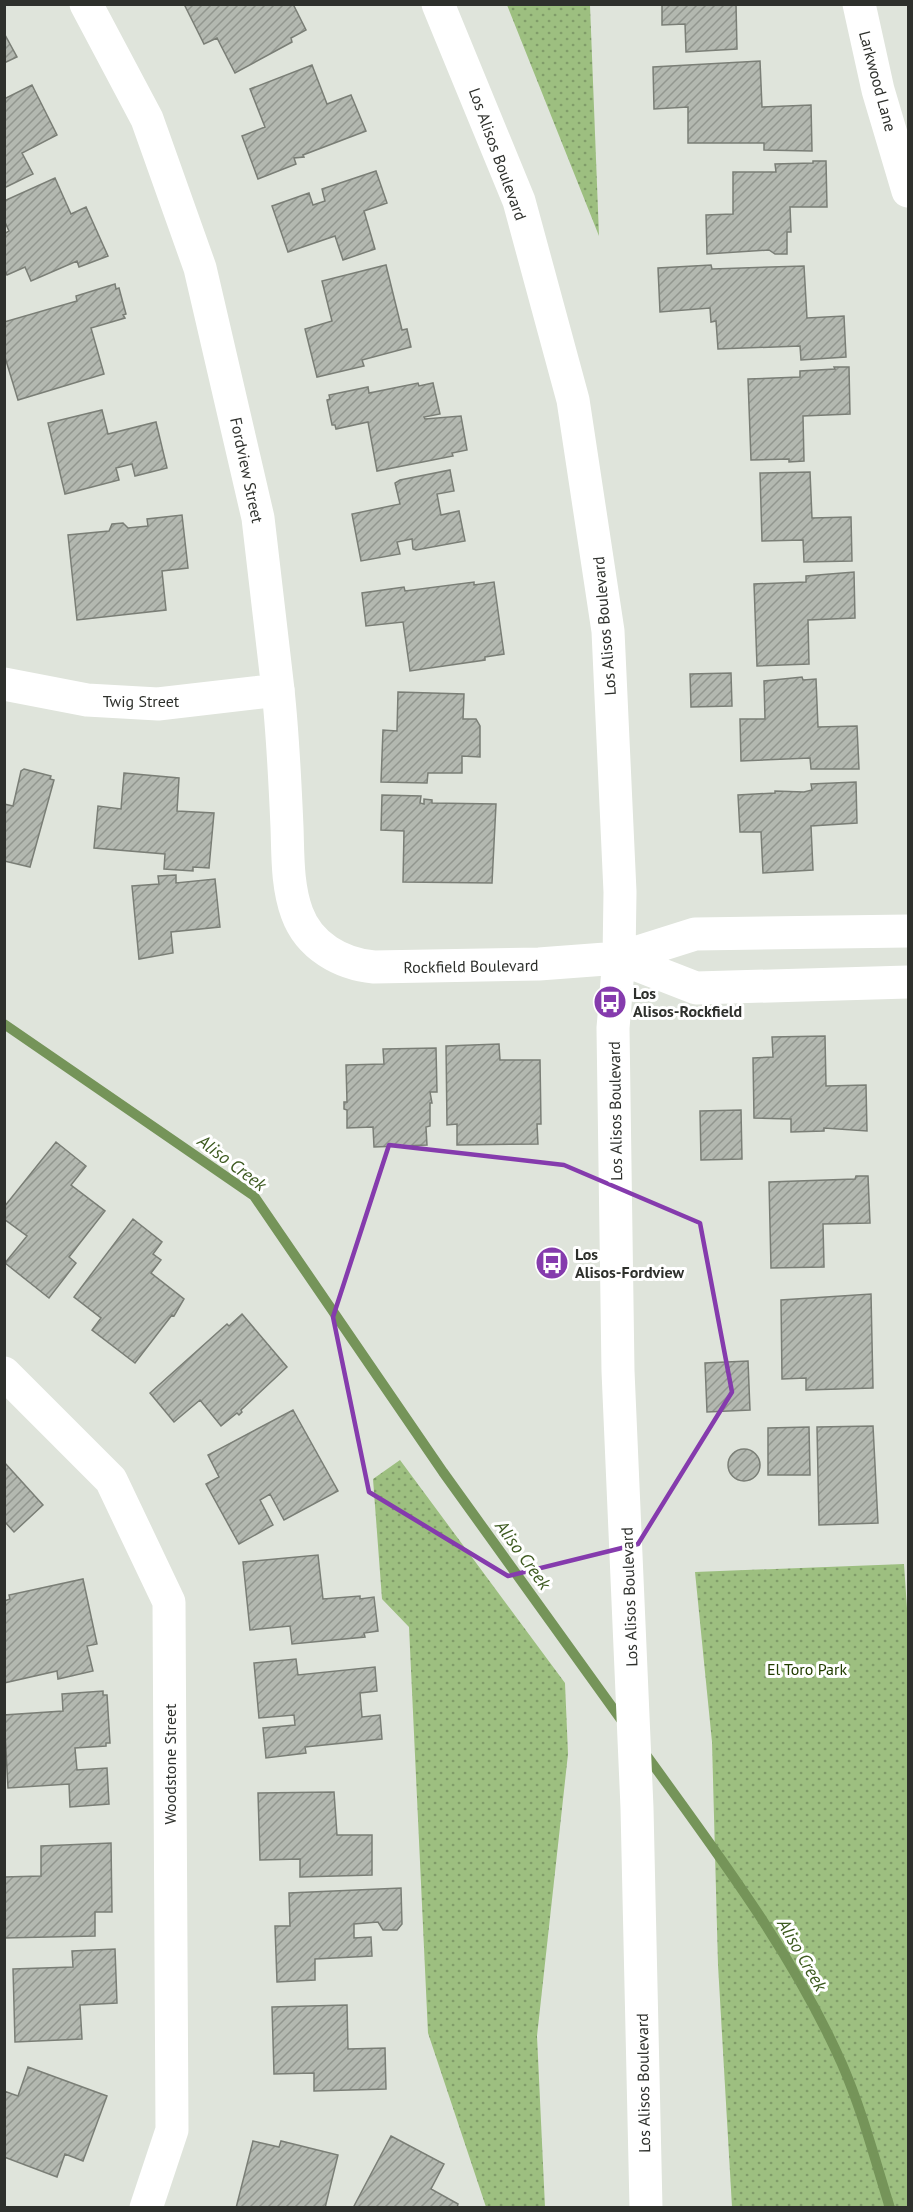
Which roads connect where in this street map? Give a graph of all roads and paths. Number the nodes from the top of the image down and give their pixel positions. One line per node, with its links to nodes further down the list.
1 (86, 4): 6 (main road, Fordview Street)
2 (438, 4): 9 (main road, Los Alisos Boulevard)
3 (859, 4): 4 (main road, Larkwood Lane)
4 (909, 191)
5 (4, 684): 6 (main road, Twig Street)
6 (278, 690): 8 (main road, Fordview Street)
7 (909, 931): 9 (main road, Rockfield Boulevard)
8 (327, 952): 9 (main road, Rockfield Boulevard)
9 (619, 958): 10 (main road, Rockfield Boulevard); 13 (main road, Los Alisos Boulevard)
10 (909, 982)
11 (4, 1373): 12 (main road, Woodstone Street)
12 (146, 2208)
13 (646, 2208)

